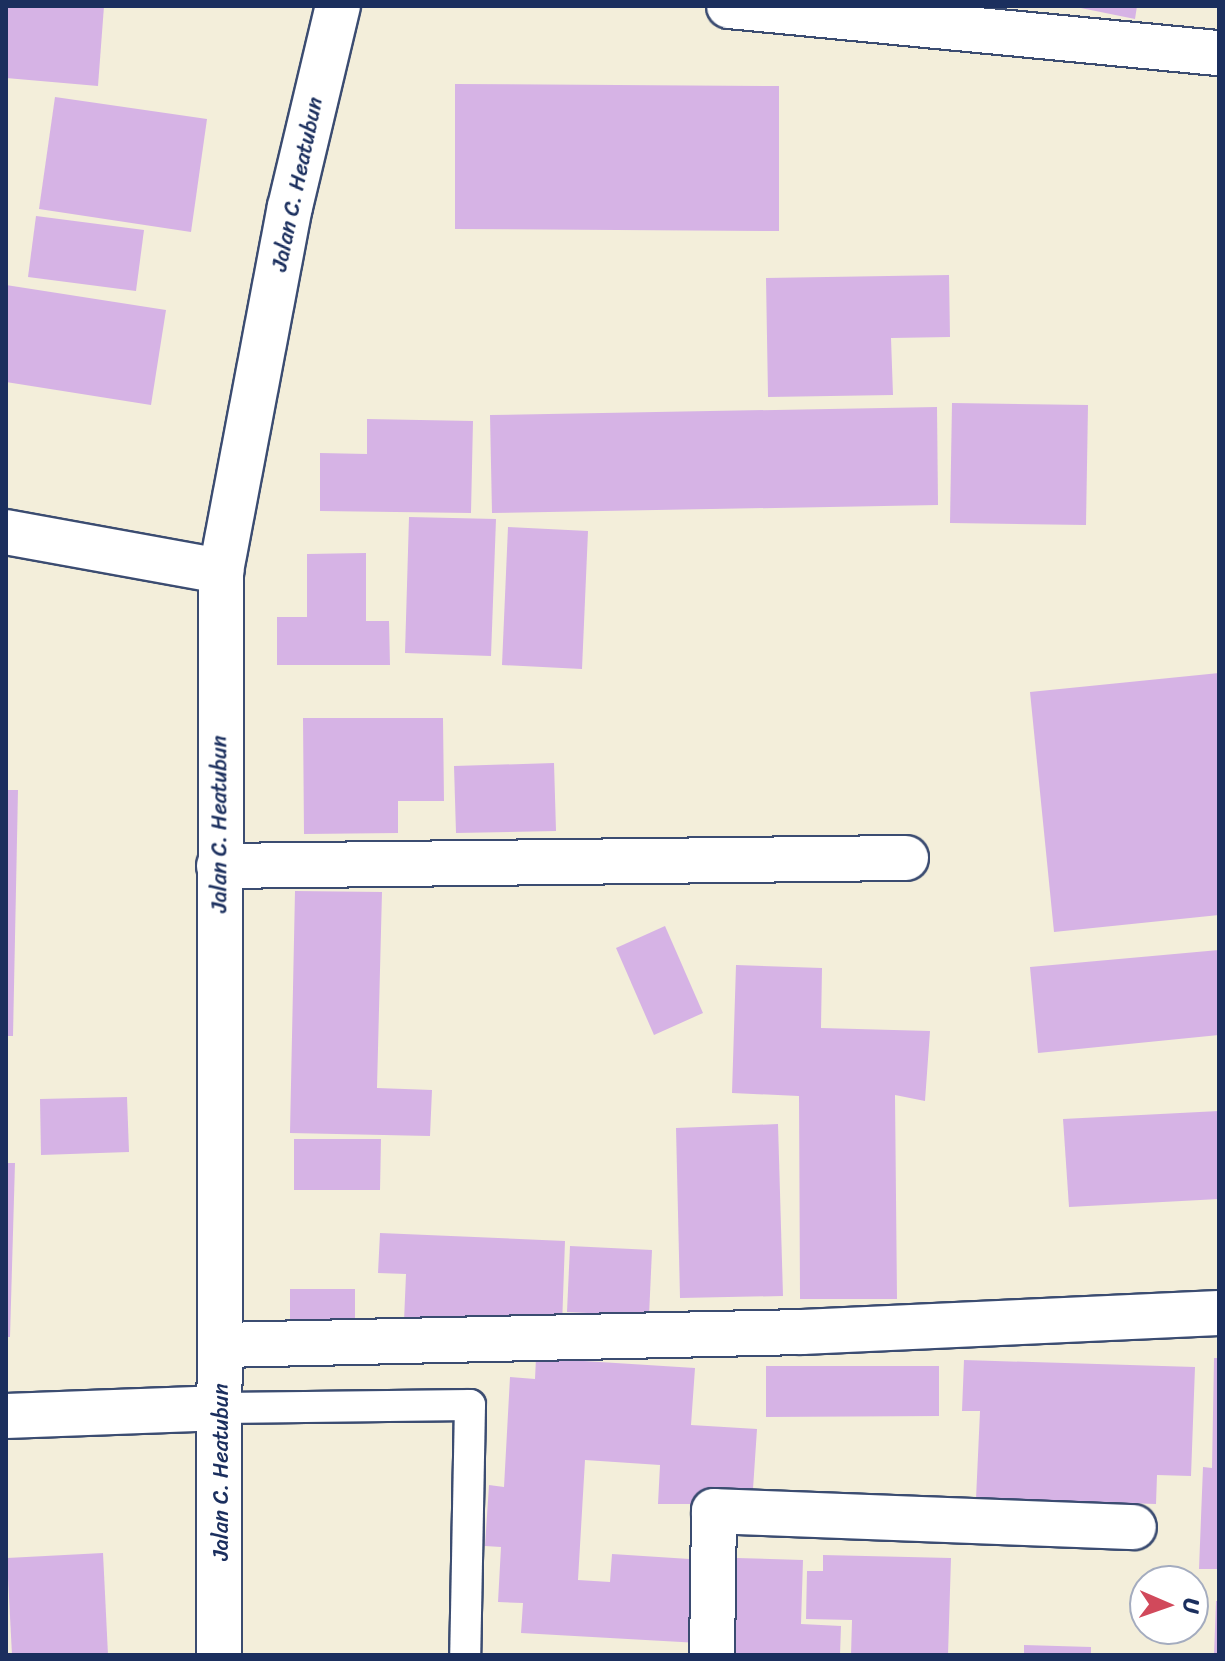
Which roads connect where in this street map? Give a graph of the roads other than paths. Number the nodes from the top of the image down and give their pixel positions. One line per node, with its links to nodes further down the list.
1 (338, 6): 5 (street, Jalan C. Heatubun)
2 (729, 6): 3 (street)
3 (1219, 53)
4 (6, 532): 5 (street)
5 (221, 571): 7 (street, Jalan C. Heatubun)
6 (906, 858): 7 (street)
7 (219, 866): 9 (street, Jalan C. Heatubun)
8 (1219, 1313): 9 (street)
9 (221, 1345): 10 (street, Jalan C. Heatubun)
10 (223, 1408): 11 (street); 13 (street, Jalan C. Heatubun); 14 (lane)
11 (6, 1416)
12 (1134, 1527): 15 (street)
13 (219, 1655)
14 (465, 1655)
15 (712, 1655)

